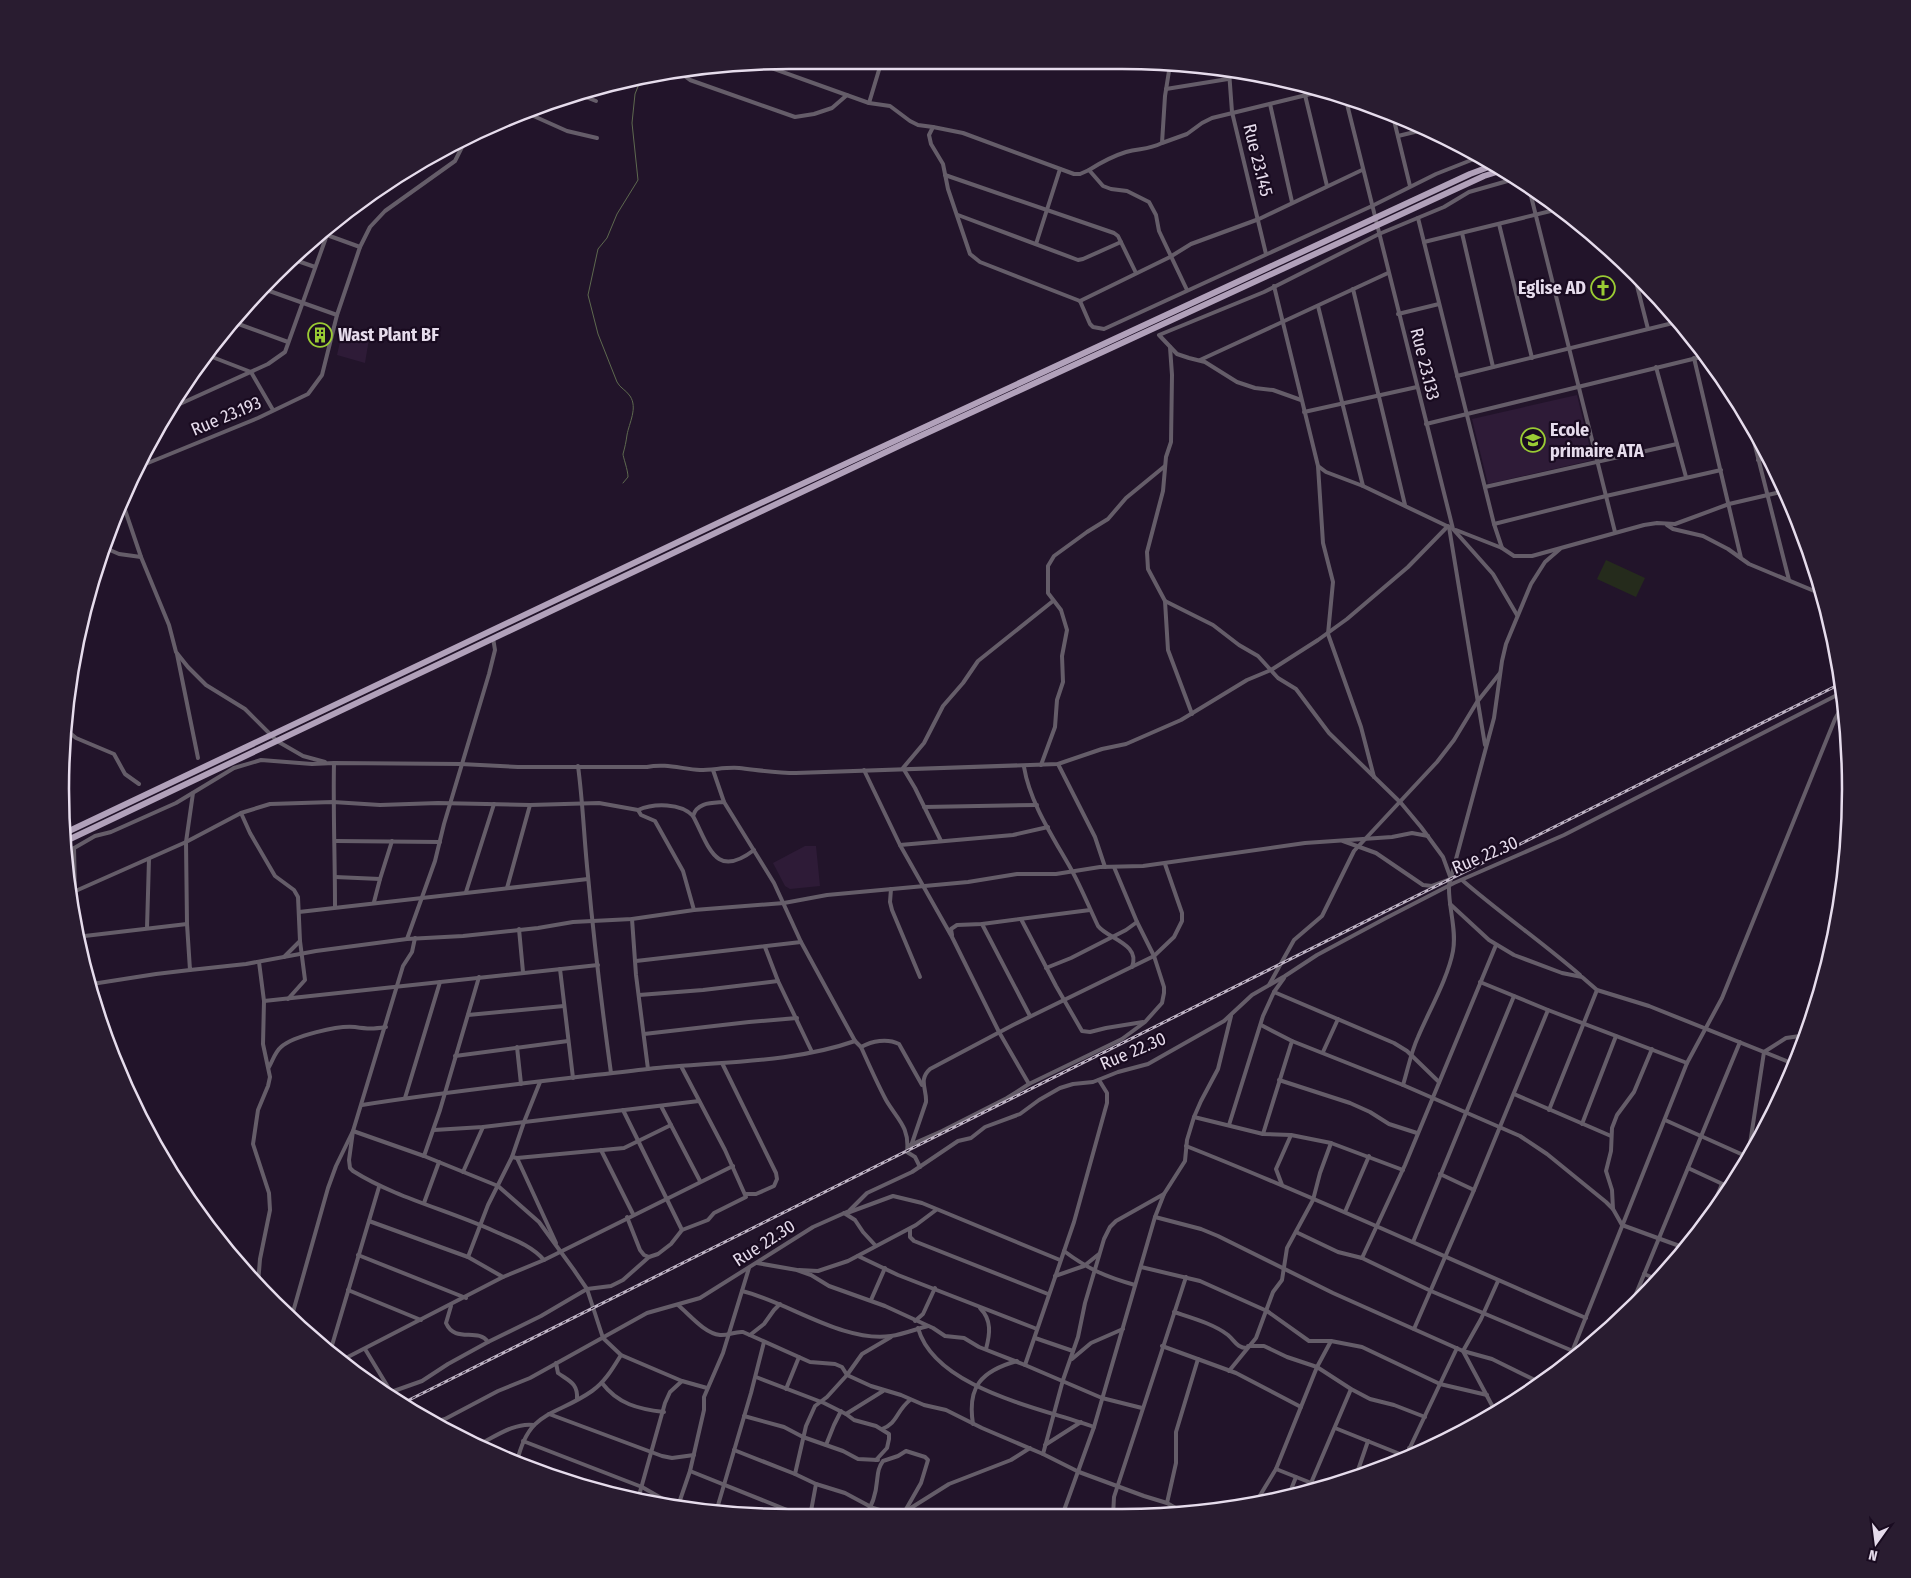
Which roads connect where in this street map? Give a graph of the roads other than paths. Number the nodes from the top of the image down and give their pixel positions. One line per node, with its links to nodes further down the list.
1 (775, 69): 8 (street)
2 (879, 69): 12 (street)
3 (1169, 70): 6 (street)
4 (685, 77): 8 (street)
5 (1228, 78): 6 (street); 15 (street, Rue 23.145)
6 (1166, 89): 22 (street)
7 (1310, 94): 9 (street)
8 (847, 95): 12 (street)
9 (1305, 95): 13 (street); 32 (street)
10 (588, 98): 11 (street)
11 (596, 101)
12 (869, 103): 18 (street)
13 (1270, 104): 15 (street); 35 (street)
14 (1347, 105): 28 (street, Rue 23.133)
15 (1232, 112): 22 (street); 42 (street, Rue 23.145)
16 (534, 116): 21 (street)
17 (1395, 123): 20 (street)
18 (933, 127): 26 (street); 30 (street)
19 (1416, 132): 20 (street)
20 (1398, 136): 33 (street)
21 (597, 138)
22 (1162, 143): 27 (street)
23 (462, 147): 52 (street)
24 (1472, 160): 33 (street)
25 (1486, 168): 43 (main road)
26 (1060, 169): 27 (street); 37 (street)
27 (1089, 170): 54 (street)
28 (1362, 170): 32 (street); 36 (street, Rue 23.133)
29 (1494, 173): 43 (main road)
30 (946, 175): 37 (street); 39 (street)
31 (1508, 181): 41 (street)
32 (1326, 186): 35 (street)
33 (1410, 186): 36 (street)
34 (1531, 197): 40 (street)
35 (1292, 202): 42 (street)
36 (1372, 206): 43 (street, Rue 23.133); 53 (street)
37 (1048, 209): 49 (street); 51 (street)
38 (1551, 211): 40 (street)
39 (957, 214): 51 (street); 64 (street)
40 (1536, 215): 44 (street); 79 (street)
41 (1418, 218): 46 (street); 50 (street)
42 (1259, 219): 53 (street, Rue 23.145); 54 (street)
43 (1375, 222): 46 (street, Rue 23.133); 73 (main road); 75 (main road)
44 (1499, 224): 45 (street); 82 (street)
45 (1462, 233): 50 (street); 85 (street)
46 (1379, 234): 58 (street, Rue 23.133); 59 (street)
47 (329, 235): 52 (street)
48 (324, 239): 56 (street)
49 (1121, 242): 51 (street); 57 (street)
50 (1424, 242): 66 (street)
51 (1036, 244)
52 (360, 247): 69 (street)
53 (1266, 254): 62 (street)
54 (1170, 257): 57 (street); 62 (street)
55 (299, 261): 56 (street)
56 (315, 267): 65 (street)
57 (1136, 272): 64 (street)
58 (1388, 273): 61 (street); 68 (street, Rue 23.133)
59 (1274, 286): 70 (street); 76 (street)
60 (1638, 287): 74 (street)
61 (1353, 289): 67 (street); 91 (street)
62 (1187, 290): 64 (street)
63 (269, 291): 65 (street)
64 (1080, 301)
65 (302, 303): 69 (street); 77 (street)
66 (1439, 304): 68 (street); 88 (street)
67 (1318, 306): 70 (street); 93 (street)
68 (1398, 314): 90 (street, Rue 23.133)
69 (337, 315): 95 (street, Rue 23.193)
70 (1284, 322): 84 (street); 92 (street)
71 (1671, 323): 74 (street)
72 (239, 324): 77 (street)
73 (1144, 325): 75 (street); 143 (main road)
74 (1648, 329): 79 (street)
75 (1151, 330): 76 (street); 134 (main road)
76 (1159, 335): 78 (street)
77 (288, 342): 87 (street)
78 (1170, 347): 84 (street); 107 (street)
79 (1570, 348): 82 (street); 89 (street)
80 (213, 357): 87 (street)
81 (1698, 357): 83 (street)
82 (1532, 358): 85 (street)
83 (1694, 358): 86 (street); 109 (street)
84 (1199, 360): 92 (street)
85 (1493, 367): 88 (street)
86 (1656, 367): 89 (street); 99 (street)
87 (251, 372): 94 (street); 95 (street)
88 (1458, 376): 97 (street)
89 (1579, 386): 97 (street); 105 (street)
90 (1417, 387): 91 (street); 98 (street, Rue 23.133)
91 (1379, 395): 93 (street); 117 (street)
92 (1301, 400): 96 (street)
93 (1343, 403): 96 (street); 111 (street)
94 (181, 404)
95 (273, 410): 103 (street, Rue 23.193)
96 (1304, 412): 108 (street)
97 (1467, 414): 98 (street); 112 (street)
98 (1426, 424): 121 (street, Rue 23.133)
99 (1677, 444): 105 (street); 110 (street)
100 (1755, 446): 104 (street)
101 (149, 458): 103 (street)
102 (1762, 459): 104 (street)
103 (154, 460): 106 (street, Rue 23.193)
104 (1758, 460): 114 (street)
105 (1598, 462): 112 (street); 115 (street)
106 (147, 463)
107 (1165, 466): 130 (street); 131 (street)
108 (1318, 466): 111 (street); 133 (street)
109 (1721, 470): 110 (street); 116 (street)
110 (1686, 477): 115 (street)
111 (1363, 486): 117 (street)
112 (1485, 487): 119 (street)
113 (1778, 493): 114 (street)
114 (1767, 495): 116 (street); 128 (street)
115 (1606, 496): 119 (street); 122 (street)
116 (1729, 504): 120 (street); 127 (street)
117 (1405, 505): 121 (street)
118 (126, 509): 126 (street)
119 (1494, 524): 123 (street)
120 (1667, 524): 122 (street); 127 (street)
121 (1450, 527): 123 (street); 132 (street); 133 (street); 139 (street, Rue 23.133)
122 (1616, 532): 124 (street)
123 (1502, 548): 124 (street)
124 (1560, 549): 132 (street)
125 (110, 550): 126 (street)
126 (141, 557): 135 (street)
127 (1741, 558): 128 (street)
128 (1789, 580): 129 (street)
129 (1814, 591)
130 (1053, 601): 151 (street); 153 (street)
131 (1165, 601): 136 (street); 140 (street)
132 (1517, 615): 137 (street)
133 (1328, 634): 136 (street); 156 (street)
134 (493, 638): 144 (main road); 148 (street)
135 (176, 652): 143 (street); 146 (street)
136 (1271, 670): 140 (street); 156 (street)
137 (1500, 673): 139 (street); 145 (street)
138 (1836, 696): 196 (street, Rue 22.30)
139 (1477, 702): 145 (street, Rue 23.133); 161 (street)
140 (1192, 714): 149 (street)
141 (1838, 714): 267 (street)
142 (71, 734): 157 (street)
143 (271, 736): 144 (street); 172 (main road)
144 (277, 741): 147 (street); 174 (main road)
145 (1485, 747): 195 (street)
146 (198, 758)
147 (332, 763): 148 (street); 158 (street); 159 (street)
148 (461, 764): 150 (street); 162 (street)
149 (1058, 764): 151 (street); 188 (street)
150 (578, 766): 154 (street); 164 (street)
151 (1041, 766): 152 (street)
152 (1024, 767): 153 (street); 166 (street)
153 (903, 768): 155 (street); 167 (street)
154 (713, 770): 155 (street); 160 (street)
155 (864, 770): 182 (street)
156 (1375, 778): 161 (street)
157 (139, 784)
158 (193, 793): 179 (street); 184 (street)
159 (333, 802): 162 (street); 169 (street); 180 (street)
160 (724, 802): 170 (street); 185 (street)
161 (1400, 803): 173 (street); 175 (street)
162 (450, 804): 163 (street); 181 (street)
163 (494, 804): 165 (street); 202 (street)
164 (583, 804): 165 (street); 168 (street); 194 (street)
165 (530, 805): 199 (street)
166 (1037, 805): 167 (street); 171 (street)
167 (924, 807): 178 (street)
168 (638, 810): 170 (street); 208 (street)
169 (241, 813): 179 (street); 210 (street)
170 (694, 816): 185 (street)
171 (1048, 827): 178 (street); 191 (street)
172 (70, 831)
173 (1428, 836): 175 (street); 195 (street)
174 (70, 839)
175 (1367, 839): 176 (street); 183 (street)
176 (1341, 840): 183 (street); 187 (street)
177 (392, 841): 180 (street); 181 (street); 193 (street)
178 (941, 841): 182 (street)
179 (186, 842): 186 (street); 215 (street)
180 (336, 842): 192 (street)
181 (440, 842): 203 (street)
182 (900, 845): 197 (street)
183 (1358, 847): 195 (street); 247 (street)
184 (74, 848): 190 (street)
185 (754, 850): 205 (street)
186 (148, 859): 201 (street); 217 (street)
187 (1165, 864): 189 (street); 229 (street)
188 (1105, 867): 189 (street); 191 (street)
189 (1114, 867): 214 (street)
190 (74, 869)
191 (1072, 871): 197 (street); 209 (street)
192 (335, 877): 193 (street); 207 (street)
193 (380, 879): 204 (street)
194 (588, 879): 199 (street); 213 (street)
195 (1451, 879): 198 (street)
196 (1462, 880): 198 (street, Rue 22.30); 242 (street)
197 (922, 885): 200 (street); 220 (street)
198 (1449, 886): 206 (street); 239 (street, Rue 22.30)
199 (508, 888): 202 (street)
200 (891, 889): 205 (street); 241 (street)
201 (76, 891)
202 (466, 892): 203 (street)
203 (421, 899): 204 (street); 223 (street)
204 (374, 902): 207 (street)
205 (784, 902): 208 (street); 225 (street)
206 (1450, 904): 226 (street); 283 (street)
207 (335, 906): 210 (street)
208 (694, 910): 211 (street)
209 (1090, 910): 212 (street); 221 (street)
210 (299, 912): 224 (street)
211 (632, 919): 213 (street); 231 (street)
212 (1021, 919): 216 (street); 235 (street)
213 (592, 922): 218 (street); 233 (street)
214 (1137, 922): 221 (street); 229 (street)
215 (186, 924): 217 (street); 236 (street)
216 (982, 924): 220 (street); 259 (street)
217 (147, 928): 219 (street)
218 (519, 930): 222 (street); 238 (street)
219 (84, 936)
220 (952, 937): 268 (street)
221 (1113, 937): 234 (street); 235 (street)
222 (415, 938): 223 (street); 248 (street)
223 (407, 939): 228 (street)
224 (300, 941): 228 (street); 230 (street)
225 (801, 942): 227 (street); 274 (street)
226 (1496, 945): 242 (street); 245 (street)
227 (765, 947): 231 (street); 243 (street)
228 (302, 954): 230 (street); 253 (street)
229 (1154, 956): 234 (street); 263 (street)
230 (283, 958): 232 (street)
231 (636, 961): 251 (street)
232 (259, 962): 236 (street); 255 (street)
233 (598, 965): 237 (street); 290 (street)
234 (1132, 967): 254 (street)
235 (1046, 968): 254 (street)
236 (190, 970): 246 (street)
237 (560, 970): 238 (street); 256 (street)
238 (523, 972): 240 (street)
239 (1285, 976): 247 (street, Rue 22.30); 250 (street)
240 (479, 977): 244 (street); 258 (street)
241 (920, 977)
242 (1582, 977): 249 (street)
243 (778, 981): 251 (street); 261 (street)
244 (440, 982): 248 (street); 302 (street)
245 (1480, 982): 252 (street); 295 (street)
246 (96, 983)
247 (1269, 985): 260 (street, Rue 22.30)
248 (397, 986): 253 (street); 266 (street)
249 (1597, 990): 264 (street); 267 (street)
250 (1274, 992): 262 (street); 265 (street)
251 (639, 995): 269 (street)
252 (1514, 996): 257 (street); 309 (street)
253 (288, 999): 255 (street)
254 (1064, 1000): 259 (street); 263 (street)
255 (264, 1002): 288 (street)
256 (564, 1006): 258 (street); 272 (street)
257 (1548, 1010): 264 (street); 301 (street)
258 (468, 1015): 282 (street)
259 (1030, 1016): 268 (street)
260 (1230, 1016): 292 (street, Rue 22.30); 310 (street)
261 (797, 1018): 269 (street); 279 (street)
262 (1338, 1019): 280 (street); 283 (street)
263 (1144, 1022): 297 (street)
264 (1584, 1023): 270 (street); 308 (street)
265 (1261, 1024): 273 (street); 315 (street)
266 (386, 1027): 288 (street); 305 (street)
267 (1706, 1028): 275 (street); 285 (street)
268 (999, 1032): 297 (street); 299 (street)
269 (644, 1034): 289 (street)
270 (1616, 1036): 278 (street); 313 (street)
271 (1798, 1036): 281 (street)
272 (568, 1041): 276 (street); 291 (street)
273 (1292, 1041): 280 (street); 293 (street)
274 (855, 1042): 277 (street); 279 (street)
275 (1740, 1042): 281 (street); 324 (street)
276 (518, 1047): 282 (street); 296 (street)
277 (861, 1047): 299 (street); 328 (street)
278 (1652, 1049): 285 (street); 323 (street)
279 (812, 1052): 286 (street)
280 (1323, 1052): 298 (street)
281 (1764, 1052): 284 (street); 325 (street)
282 (456, 1056): 300 (street)
283 (1412, 1056): 295 (street); 298 (street)
284 (1788, 1062)
285 (1687, 1063): 311 (street)
286 (722, 1064): 287 (street); 350 (street)
287 (681, 1066): 289 (street); 304 (street)
288 (269, 1067): 395 (street)
289 (648, 1069): 290 (street)
290 (611, 1073): 291 (street)
291 (573, 1078): 294 (street)
292 (1099, 1080): 338 (street, Rue 22.30); 375 (street)
293 (1280, 1080): 320 (street); 321 (street)
294 (540, 1082): 296 (street); 312 (street)
295 (1439, 1082): 303 (street)
296 (521, 1084): 300 (street)
297 (1029, 1084): 328 (street)
298 (1403, 1085): 303 (street)
299 (923, 1087): 328 (street)
300 (445, 1093): 302 (street); 318 (street)
301 (1514, 1094): 308 (street); 317 (street)
302 (405, 1098): 305 (street)
303 (1433, 1098): 309 (street); 320 (street)
304 (699, 1101): 306 (street); 337 (street)
305 (362, 1105): 319 (street)
306 (661, 1106): 307 (street); 314 (street)
307 (623, 1110): 312 (street); 326 (street)
308 (1549, 1110): 313 (street)
309 (1466, 1113): 317 (street); 342 (street)
310 (1194, 1117): 315 (street); 329 (street)
311 (1665, 1120): 324 (street); 366 (street)
312 (524, 1122): 316 (street); 334 (street)
313 (1582, 1124): 323 (street)
314 (671, 1125): 326 (street); 343 (street)
315 (1229, 1125): 321 (street)
316 (483, 1127): 318 (street); 341 (street)
317 (1500, 1127): 348 (street); 355 (street)
318 (434, 1130): 332 (street)
319 (353, 1131): 332 (street); 347 (street); 415 (street)
320 (1418, 1133): 340 (street)
321 (1263, 1134): 322 (street)
322 (1291, 1135): 327 (street); 346 (street)
323 (1610, 1136): 355 (street)
324 (1700, 1136): 331 (street); 339 (street)
325 (1752, 1138)
326 (637, 1141): 330 (street); 352 (street)
327 (1331, 1143): 333 (street); 353 (street)
328 (909, 1146): 338 (street)
329 (1186, 1146): 346 (street); 351 (street)
330 (601, 1150): 335 (street); 359 (street)
331 (1743, 1154)
332 (424, 1156): 336 (street)
333 (1369, 1156): 340 (street); 358 (street)
334 (512, 1157): 335 (street); 345 (street)
335 (517, 1158): 376 (street)
336 (438, 1162): 341 (street); 354 (street)
337 (733, 1166): 343 (street); 350 (street)
338 (920, 1167): 360 (street, Rue 22.30)
339 (1688, 1168): 344 (street); 371 (street)
340 (1403, 1170): 367 (street)
341 (463, 1172): 345 (street)
342 (1440, 1174): 348 (street); 372 (street)
343 (700, 1181): 352 (street)
344 (1722, 1184): 349 (street)
345 (498, 1186): 365 (street); 376 (street)
346 (1283, 1186): 353 (street)
347 (379, 1187): 354 (street); 364 (street)
348 (1474, 1190): 382 (street)
349 (1719, 1192)
350 (746, 1194): 369 (street)
351 (1164, 1194): 361 (street); 377 (street)
352 (666, 1198): 359 (street); 369 (street)
353 (1313, 1200): 358 (street); 370 (street)
354 (424, 1203): 365 (street)
355 (1613, 1209): 366 (street)
356 (936, 1210): 357 (street); 368 (street); 385 (street)
357 (856, 1211): 360 (street); 363 (street)
358 (1345, 1212): 367 (street)
359 (633, 1214): 362 (street)
360 (844, 1214): 363 (street); 386 (street, Rue 22.30)
361 (1155, 1216): 388 (street); 389 (street)
362 (627, 1217): 376 (street); 381 (street)
363 (855, 1220): 373 (street)
364 (369, 1221): 378 (street); 380 (street)
365 (480, 1225): 380 (street); 384 (street)
366 (1622, 1225): 371 (street); 419 (street)
367 (1377, 1227): 372 (street); 383 (street)
368 (910, 1229): 373 (street); 408 (street)
369 (682, 1230): 381 (street)
370 (1296, 1232): 383 (street); 389 (street)
371 (1660, 1238): 374 (street); 394 (street)
372 (1414, 1242): 382 (street)
373 (875, 1245): 379 (street)
374 (1679, 1245)
375 (1064, 1251): 385 (street); 387 (street)
376 (560, 1252): 384 (street); 403 (street)
377 (1100, 1254): 387 (street); 393 (street)
378 (358, 1255): 404 (street); 409 (street)
379 (858, 1256): 391 (street); 392 (street)
380 (468, 1257): 397 (street)
381 (649, 1257): 403 (street)
382 (1446, 1257): 400 (street); 406 (street)
383 (1362, 1258): 406 (street)
384 (544, 1260): 397 (street)
385 (1060, 1260): 396 (street)
386 (757, 1263): 390 (street, Rue 22.30); 392 (street)
387 (1084, 1266): 393 (street); 396 (street)
388 (1141, 1267): 398 (street); 401 (street)
389 (1283, 1267): 416 (street); 424 (street)
390 (749, 1268): 405 (street); 413 (street, Rue 22.30)
391 (885, 1268): 402 (street); 410 (street)
392 (797, 1270): 410 (street)
393 (1094, 1272): 401 (street); 442 (street)
394 (1644, 1274): 399 (street); 407 (street)
395 (259, 1276)
396 (1055, 1276): 408 (street)
397 (503, 1277): 409 (street)
398 (1186, 1277): 416 (street); 417 (street)
399 (1651, 1277)
400 (1498, 1281): 418 (street); 419 (street)
401 (1135, 1285): 426 (street)
402 (935, 1288): 414 (street); 421 (street)
403 (587, 1289): 430 (street); 432 (street)
404 (348, 1290): 420 (street); 435 (street)
405 (742, 1291): 411 (street); 427 (street)
406 (1431, 1292): 418 (street); 424 (street)
407 (1637, 1292)
408 (1048, 1294): 425 (street)
409 (466, 1298): 412 (street)
410 (871, 1300): 421 (street)
411 (780, 1304): 428 (street); 429 (street)
412 (451, 1305): 420 (street); 432 (street)
413 (678, 1305): 427 (street); 430 (street, Rue 22.30)
414 (979, 1306): 425 (street); 440 (street)
415 (293, 1311)
416 (1267, 1311): 434 (street); 437 (street)
417 (1174, 1312): 436 (street); 437 (street)
418 (1484, 1313): 443 (street); 444 (street)
419 (1586, 1318): 441 (street)
420 (420, 1320): 439 (street)
421 (915, 1321): 422 (street)
422 (928, 1326): 423 (street); 440 (street)
423 (918, 1328): 429 (street); 462 (street)
424 (1414, 1328): 438 (street)
425 (1037, 1329): 431 (street)
426 (1123, 1329): 449 (street); 470 (street)
427 (729, 1334): 428 (street); 464 (street)
428 (750, 1335): 433 (street)
429 (892, 1336): 455 (street)
430 (603, 1338): 445 (street); 451 (street, Rue 22.30)
431 (1034, 1338): 442 (street); 452 (street)
432 (488, 1342): 467 (street)
433 (764, 1342): 447 (street); 456 (street)
434 (1330, 1342): 453 (street); 461 (street)
435 (332, 1345)
436 (1162, 1346): 448 (street); 476 (street)
437 (1248, 1347): 453 (street); 454 (street)
438 (1457, 1348): 444 (street); 461 (street)
439 (365, 1349): 446 (street); 463 (street)
440 (986, 1349): 450 (street)
441 (1574, 1349)
442 (1073, 1351): 449 (street)
443 (1572, 1351)
444 (1463, 1352): 457 (street); 469 (street)
445 (621, 1356): 459 (street); 460 (street)
446 (348, 1357)
447 (799, 1357): 455 (street); 465 (street)
448 (1198, 1359): 454 (street); 523 (street)
449 (1070, 1360): 458 (street)
450 (1017, 1361): 452 (street); 462 (street)
451 (556, 1362): 471 (street); 484 (street, Rue 22.30)
452 (1025, 1364): 458 (street)
453 (1318, 1367): 466 (street); 475 (street)
454 (1230, 1371): 475 (street)
455 (847, 1375): 468 (street); 473 (street)
456 (756, 1377): 465 (street); 482 (street)
457 (1534, 1379)
458 (1063, 1380): 470 (street); 481 (street)
459 (682, 1381): 464 (street); 478 (street)
460 (602, 1383): 471 (street); 478 (street)
461 (1440, 1384): 469 (street); 483 (street)
462 (976, 1386): 481 (street); 486 (street)
463 (388, 1387)
464 (707, 1388): 503 (street)
465 (786, 1389): 473 (street)
466 (1352, 1390): 483 (street); 489 (street)
467 (394, 1391)
468 (883, 1391): 472 (street); 480 (street)
469 (1487, 1395): 474 (street)
470 (1102, 1398): 476 (street); 488 (street)
471 (577, 1399): 479 (street)
472 (910, 1400): 486 (street); 490 (street)
473 (820, 1402): 477 (street); 491 (street)
474 (1492, 1406)
475 (1301, 1407): 507 (street)
476 (1142, 1408): 517 (street)
477 (841, 1411): 480 (street); 495 (street)
478 (664, 1412): 500 (street)
479 (549, 1414): 487 (street); 500 (street)
480 (846, 1414): 490 (street)
481 (1054, 1414): 485 (street); 496 (street)
482 (744, 1416): 491 (street); 499 (street)
483 (1425, 1417): 498 (street)
484 (442, 1420)
485 (1081, 1422): 488 (street); 496 (street)
486 (974, 1424): 497 (street)
487 (534, 1425): 492 (street); 494 (street)
488 (1094, 1427): 510 (street)
489 (1335, 1428): 493 (street); 513 (street)
490 (882, 1429): 505 (street)
491 (803, 1438): 495 (street); 511 (street)
492 (523, 1441): 504 (street); 516 (street)
493 (1368, 1441): 502 (street); 508 (street)
494 (485, 1442)
495 (826, 1445): 505 (street)
496 (1046, 1445): 501 (street)
497 (1030, 1448): 501 (street); 531 (street)
498 (1409, 1448)
499 (734, 1450): 511 (street); 515 (street)
500 (652, 1453): 503 (street); 516 (street)
501 (1043, 1454): 510 (street)
502 (1398, 1454)
503 (694, 1455): 509 (street)
504 (519, 1456)
505 (876, 1460): 506 (street)
506 (883, 1461): 525 (street); 530 (street)
507 (1276, 1469): 512 (street); 520 (street)
508 (1358, 1469)
509 (690, 1471): 515 (street); 522 (street)
510 (1079, 1472): 517 (street); 532 (street)
511 (795, 1474): 514 (street)
512 (1296, 1477): 513 (street); 518 (street)
513 (1311, 1483)
514 (816, 1484): 525 (street); 528 (street)
515 (725, 1485): 524 (street); 527 (street)
516 (642, 1487): 519 (street); 521 (street)
517 (1118, 1487): 523 (street); 533 (street)
518 (1291, 1489)
519 (640, 1493)
520 (1261, 1495)
521 (659, 1497)
522 (680, 1500)
523 (1167, 1503): 526 (street)
524 (718, 1505)
525 (871, 1507): 529 (street)
526 (1175, 1507)
527 (784, 1509)
528 (811, 1509)
529 (877, 1509)
530 (906, 1509)
531 (911, 1509)
532 (1065, 1509)
533 (1113, 1509)

